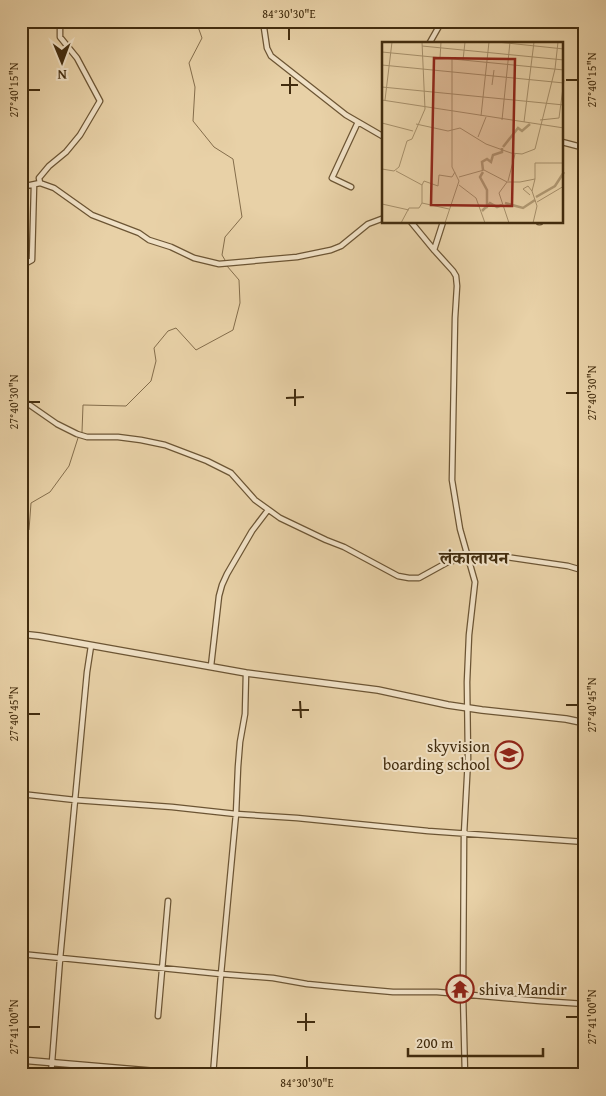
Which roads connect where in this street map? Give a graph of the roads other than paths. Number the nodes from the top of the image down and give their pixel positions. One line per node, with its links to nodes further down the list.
1 (60, 21): 9 (street)
2 (262, 21): 5 (street)
3 (442, 21): 4 (street)
4 (430, 42)
5 (358, 122): 6 (street); 12 (street)
6 (382, 137)
7 (564, 143): 8 (street)
8 (585, 148)
9 (40, 183): 10 (street); 13 (street)
10 (34, 185): 11 (street); 17 (street)
11 (21, 187)
12 (351, 187)
13 (382, 219)
14 (413, 224): 16 (street)
15 (442, 224): 16 (street)
16 (434, 250): 20 (street)
17 (21, 266)
18 (21, 399): 19 (street)
19 (268, 510): 20 (street); 24 (street)
20 (467, 557): 21 (street); 26 (street)
21 (585, 571)
22 (21, 634): 23 (street)
23 (91, 646): 24 (street); 29 (street)
24 (211, 666): 25 (street)
25 (246, 673): 26 (street); 30 (street)
26 (468, 707): 27 (street); 31 (street)
27 (585, 723)
28 (21, 794): 29 (street)
29 (75, 800): 30 (street); 35 (street)
30 (236, 814): 31 (street); 37 (street)
31 (464, 834): 32 (street); 38 (street)
32 (585, 842)
33 (168, 901): 36 (street)
34 (21, 954): 35 (street)
35 (60, 959): 36 (street); 42 (street)
36 (162, 968): 37 (street); 40 (street)
37 (221, 974): 38 (street); 45 (street)
38 (463, 994): 39 (street); 46 (street)
39 (585, 1004)
40 (158, 1016)
41 (21, 1060): 42 (street)
42 (52, 1063): 43 (street); 44 (street)
43 (51, 1075)
44 (197, 1075)
45 (213, 1075)
46 (465, 1075)

